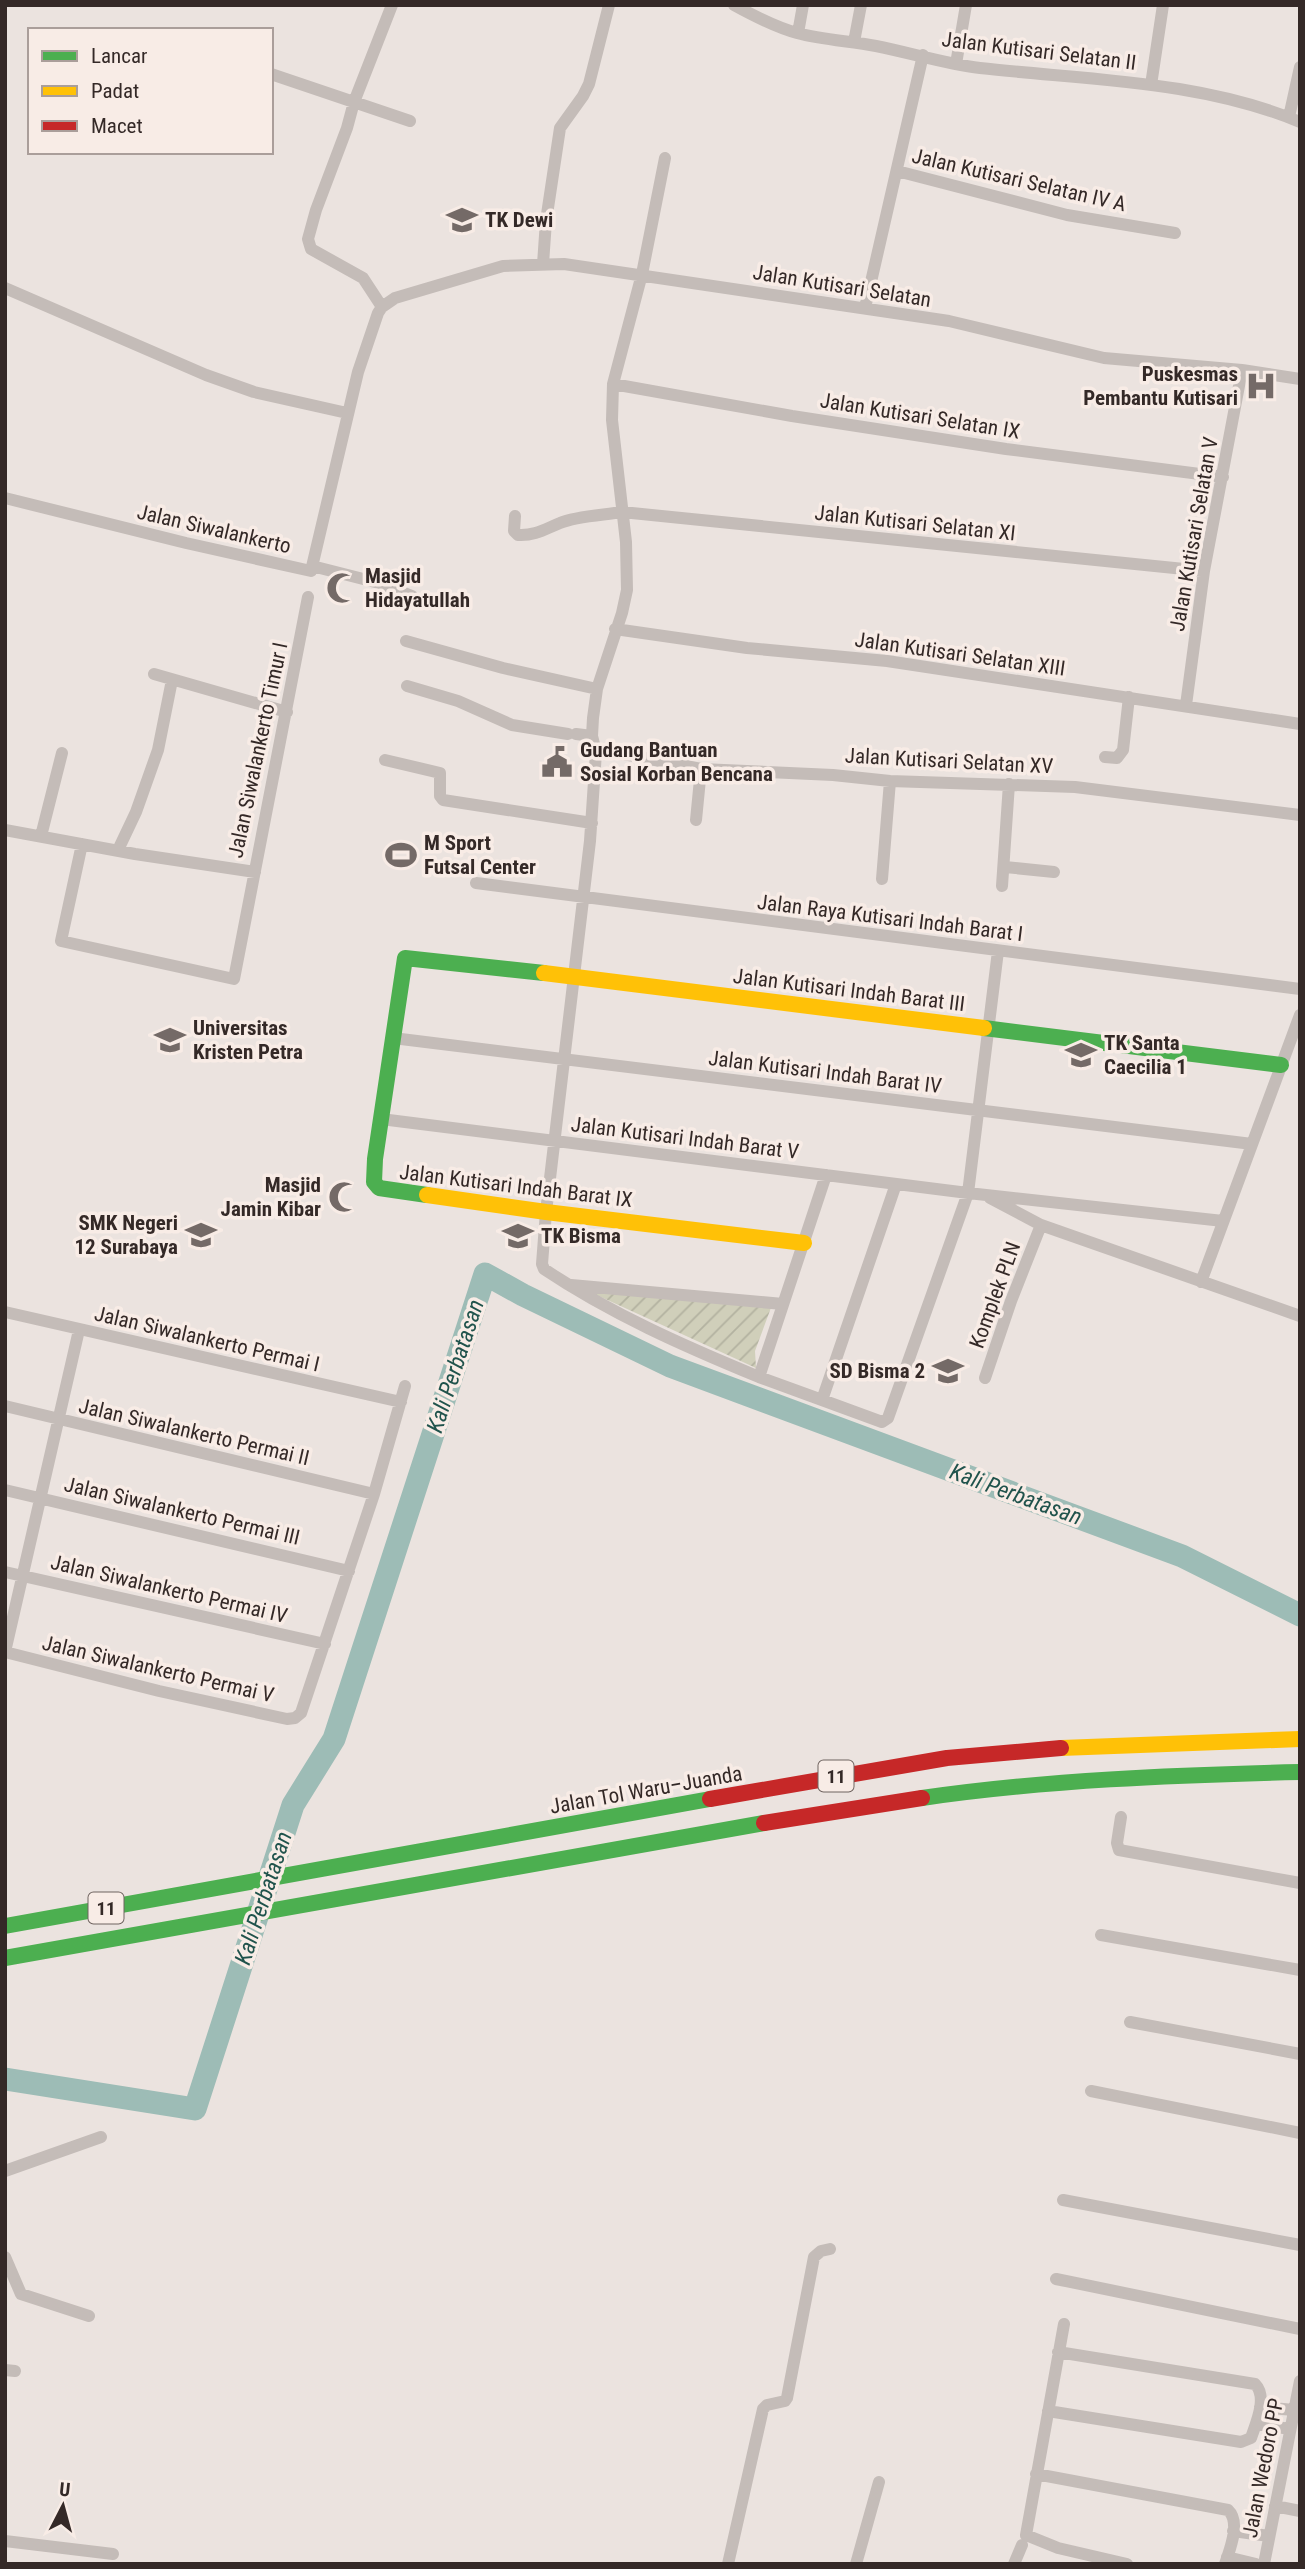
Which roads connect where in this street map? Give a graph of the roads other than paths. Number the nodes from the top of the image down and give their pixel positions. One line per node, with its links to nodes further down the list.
1 (392, 5): 15 (street)
2 (609, 5): 21 (street)
3 (734, 5): 8 (street, Jalan Kutisari Selatan II)
4 (803, 5): 8 (street)
5 (861, 5): 9 (street)
6 (966, 5): 11 (street)
7 (1163, 5): 14 (street)
8 (798, 33): 9 (street, Jalan Kutisari Selatan II)
9 (854, 42): 10 (street, Jalan Kutisari Selatan II)
10 (923, 55): 11 (street, Jalan Kutisari Selatan II); 19 (street)
11 (957, 64): 14 (street, Jalan Kutisari Selatan II)
12 (1300, 67): 16 (street)
13 (273, 75): 15 (street)
14 (1151, 85): 16 (street, Jalan Kutisari Selatan II)
15 (354, 103): 17 (street); 24 (street)
16 (1294, 120)
17 (410, 121)
18 (665, 158): 22 (street)
19 (897, 171): 20 (street, Jalan Kutisari Selatan IV A); 25 (street)
20 (1175, 233)
21 (543, 264): 22 (street, Jalan Kutisari Selatan); 24 (street, Jalan Kutisari Selatan)
22 (642, 274): 25 (street, Jalan Kutisari Selatan); 28 (street)
23 (5, 288): 29 (street)
24 (382, 307): 29 (street, Jalan Siwalankerto)
25 (866, 308): 26 (street, Jalan Kutisari Selatan)
26 (1242, 370): 27 (street, Jalan Kutisari Selatan); 30 (street, Jalan Kutisari Selatan V)
27 (1300, 379)
28 (613, 384): 30 (street, Jalan Kutisari Selatan IX); 32 (street)
29 (347, 414): 34 (street, Jalan Siwalankerto)
30 (1223, 477): 35 (street, Jalan Kutisari Selatan V)
31 (5, 498): 34 (street, Jalan Siwalankerto)
32 (622, 512): 33 (street, Jalan Kutisari Selatan XI); 35 (street, Jalan Kutisari Selatan XI); 37 (street)
33 (515, 516)
34 (312, 568): 36 (street); 45 (street, Jalan Siwalankerto Timur I)
35 (1204, 571): 44 (street, Jalan Kutisari Selatan V)
36 (412, 596)
37 (615, 629): 42 (street); 43 (street, Jalan Kutisari Selatan XIII)
38 (406, 641): 42 (street)
39 (154, 674): 40 (street)
40 (172, 680): 45 (street); 61 (street)
41 (407, 686): 47 (street)
42 (597, 689): 47 (street)
43 (1129, 697): 44 (street, Jalan Kutisari Selatan XIII); 50 (street)
44 (1186, 705): 46 (street, Jalan Kutisari Selatan XIII)
45 (287, 712): 63 (street, Jalan Siwalankerto Timur I)
46 (1300, 723)
47 (592, 736): 49 (street)
48 (62, 752): 59 (street)
49 (596, 752): 52 (street, Jalan Kutisari Selatan XV); 57 (street)
50 (1105, 757)
51 (385, 760): 57 (street)
52 (701, 769): 53 (street, Jalan Kutisari Selatan XV); 56 (street)
53 (890, 781): 54 (street, Jalan Kutisari Selatan XV); 65 (street)
54 (1009, 784): 55 (street, Jalan Kutisari Selatan XV); 62 (street)
55 (1300, 816)
56 (696, 820)
57 (592, 822): 68 (street)
58 (5, 830): 59 (street, Jalan Siwalankerto Timur I)
59 (41, 836): 60 (street, Jalan Siwalankerto Timur I)
60 (82, 844): 61 (street, Jalan Siwalankerto Timur I); 63 (street)
61 (118, 850): 63 (street, Jalan Siwalankerto Timur I)
62 (1004, 867): 64 (street); 67 (street)
63 (255, 872)
64 (1054, 872)
65 (882, 878)
66 (476, 883): 68 (street, Jalan Raya Kutisari Indah Barat I)
67 (1002, 886)
68 (583, 898): 69 (street, Jalan Raya Kutisari Indah Barat I); 71 (street)
69 (998, 951): 72 (street, Jalan Raya Kutisari Indah Barat I); 74 (street)
70 (412, 957): 71 (main road, Jalan Kutisari Indah Barat III); 75 (main road, Jalan Kutisari Indah Barat IX)
71 (574, 977): 74 (main road, Jalan Kutisari Indah Barat III); 76 (street)
72 (1300, 989)
73 (1300, 1015): 77 (street)
74 (989, 1029): 77 (main road, Jalan Kutisari Indah Barat III); 78 (street)
75 (393, 1038): 76 (street, Jalan Kutisari Indah Barat IV); 79 (main road, Jalan Kutisari Indah Barat IX)
76 (564, 1059): 78 (street, Jalan Kutisari Indah Barat IV); 80 (street)
77 (1281, 1065): 81 (street)
78 (979, 1110): 81 (street, Jalan Kutisari Indah Barat IV); 84 (street)
79 (381, 1119): 80 (street, Jalan Kutisari Indah Barat V); 86 (main road, Jalan Kutisari Indah Barat IX)
80 (555, 1141): 82 (street, Jalan Kutisari Indah Barat V); 86 (street)
81 (1252, 1144): 87 (street)
82 (827, 1175): 83 (street, Jalan Kutisari Indah Barat V); 89 (street)
83 (896, 1184): 84 (street, Jalan Kutisari Indah Barat V); 99 (street)
84 (968, 1193): 85 (street, Jalan Kutisari Indah Barat V); 99 (street)
85 (985, 1195): 87 (street, Jalan Kutisari Indah Barat V); 88 (street, Jalan Kutisari Indah Barat V)
86 (546, 1212): 89 (main road, Jalan Kutisari Indah Barat IX); 91 (street)
87 (1223, 1221): 90 (street)
88 (1041, 1225): 90 (street, Jalan Kutisari Indah Barat V); 97 (street, Komplek PLN)
89 (804, 1243): 92 (street)
90 (1201, 1282): 94 (street, Jalan Kutisari Indah Barat V)
91 (568, 1284): 92 (street); 96 (street)
92 (783, 1304): 96 (street)
93 (5, 1312): 95 (street, Jalan Siwalankerto Permai I)
94 (1300, 1316)
95 (79, 1330): 100 (street, Jalan Siwalankerto Permai I); 102 (street)
96 (759, 1377): 99 (street)
97 (985, 1378)
98 (405, 1386): 100 (street)
99 (822, 1400)
100 (401, 1402): 104 (street)
101 (5, 1406): 102 (street, Jalan Siwalankerto Permai II)
102 (60, 1419): 104 (street, Jalan Siwalankerto Permai II); 105 (street)
103 (5, 1490): 105 (street, Jalan Siwalankerto Permai III)
104 (374, 1494): 106 (street)
105 (39, 1498): 106 (street, Jalan Siwalankerto Permai III); 108 (street)
106 (349, 1570): 109 (street)
107 (5, 1572): 108 (street, Jalan Siwalankerto Permai IV)
108 (21, 1576): 109 (street, Jalan Siwalankerto Permai IV); 110 (street)
109 (325, 1644): 110 (street, Jalan Siwalankerto Permai V)
110 (5, 1652)
111 (1300, 1739): 115 (main road, Jalan Tol Waru–Juanda / 11)
112 (1300, 1772): 117 (main road, 11)
113 (1121, 1817): 114 (street)
114 (1300, 1883)
115 (5, 1926)
116 (1101, 1935): 118 (street)
117 (5, 1958)
118 (1300, 1970)
119 (1130, 2022): 120 (street)
120 (1300, 2054)
121 (1091, 2091): 122 (street)
122 (1300, 2133)
123 (101, 2137): 124 (street)
124 (5, 2171)
125 (1063, 2200): 126 (street)
126 (1300, 2245)
127 (830, 2249): 150 (street)
128 (5, 2257): 130 (street)
129 (1056, 2279): 132 (street)
130 (89, 2316)
131 (1064, 2323): 133 (street)
132 (1300, 2329)
133 (1058, 2352): 135 (street); 137 (street)
134 (1300, 2381): 136 (street, Jalan Wedoro PP)
135 (1260, 2407): 136 (street); 138 (street)
136 (1294, 2410): 139 (street, Jalan Wedoro PP)
137 (1048, 2411): 138 (street); 140 (street)
138 (1256, 2424): 139 (street)
139 (1290, 2429): 142 (street, Jalan Wedoro PP)
140 (1036, 2473): 144 (street); 153 (street)
141 (879, 2483): 151 (street)
142 (1275, 2506): 143 (street); 145 (street, Jalan Wedoro PP)
143 (1300, 2511)
144 (1233, 2531): 145 (street); 149 (street)
145 (1269, 2536): 155 (street, Jalan Wedoro PP)
146 (5, 2541): 148 (street)
147 (1022, 2545): 152 (street)
148 (113, 2554)
149 (1226, 2560): 154 (street)
150 (728, 2564)
151 (856, 2564)
152 (1014, 2564)
153 (1127, 2564)
154 (1256, 2564)
155 (1264, 2564)

